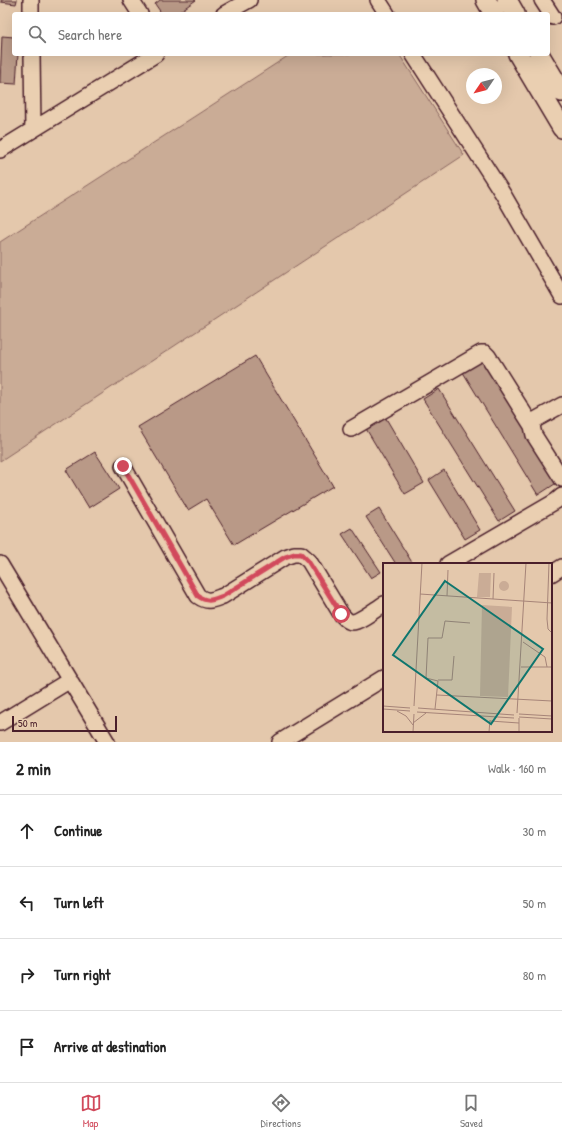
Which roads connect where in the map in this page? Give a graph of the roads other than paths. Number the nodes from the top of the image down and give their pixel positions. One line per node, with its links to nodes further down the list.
1 (31, 0): 8 (street)
2 (131, 0): 9 (street)
3 (249, 0): 10 (street)
4 (378, 0): 11 (street)
5 (486, 0): 12 (main road)
6 (507, 0): 13 (main road)
7 (542, 0): 14 (street)
8 (31, 12)
9 (139, 12)
10 (228, 12)
11 (386, 12)
12 (493, 12)
13 (514, 12)
14 (554, 16)
15 (32, 56): 22 (street)
16 (153, 56): 22 (street)
17 (414, 56): 24 (street)
18 (519, 56): 21 (main road)
19 (540, 56): 20 (main road)
20 (562, 92)
21 (562, 128)
22 (33, 130): 23 (street)
23 (0, 150)
24 (562, 296)
25 (562, 405): 26 (street)
26 (532, 426): 27 (street); 29 (street)
27 (351, 429)
28 (123, 466): 35 (street)
29 (562, 479)
30 (562, 496): 31 (street)
31 (450, 563)
32 (0, 564): 37 (street)
33 (562, 567): 34 (street)
34 (552, 573)
35 (383, 605)
36 (383, 679): 40 (street)
37 (70, 680): 38 (street); 39 (street)
38 (0, 723)
39 (107, 742)
40 (280, 742)

